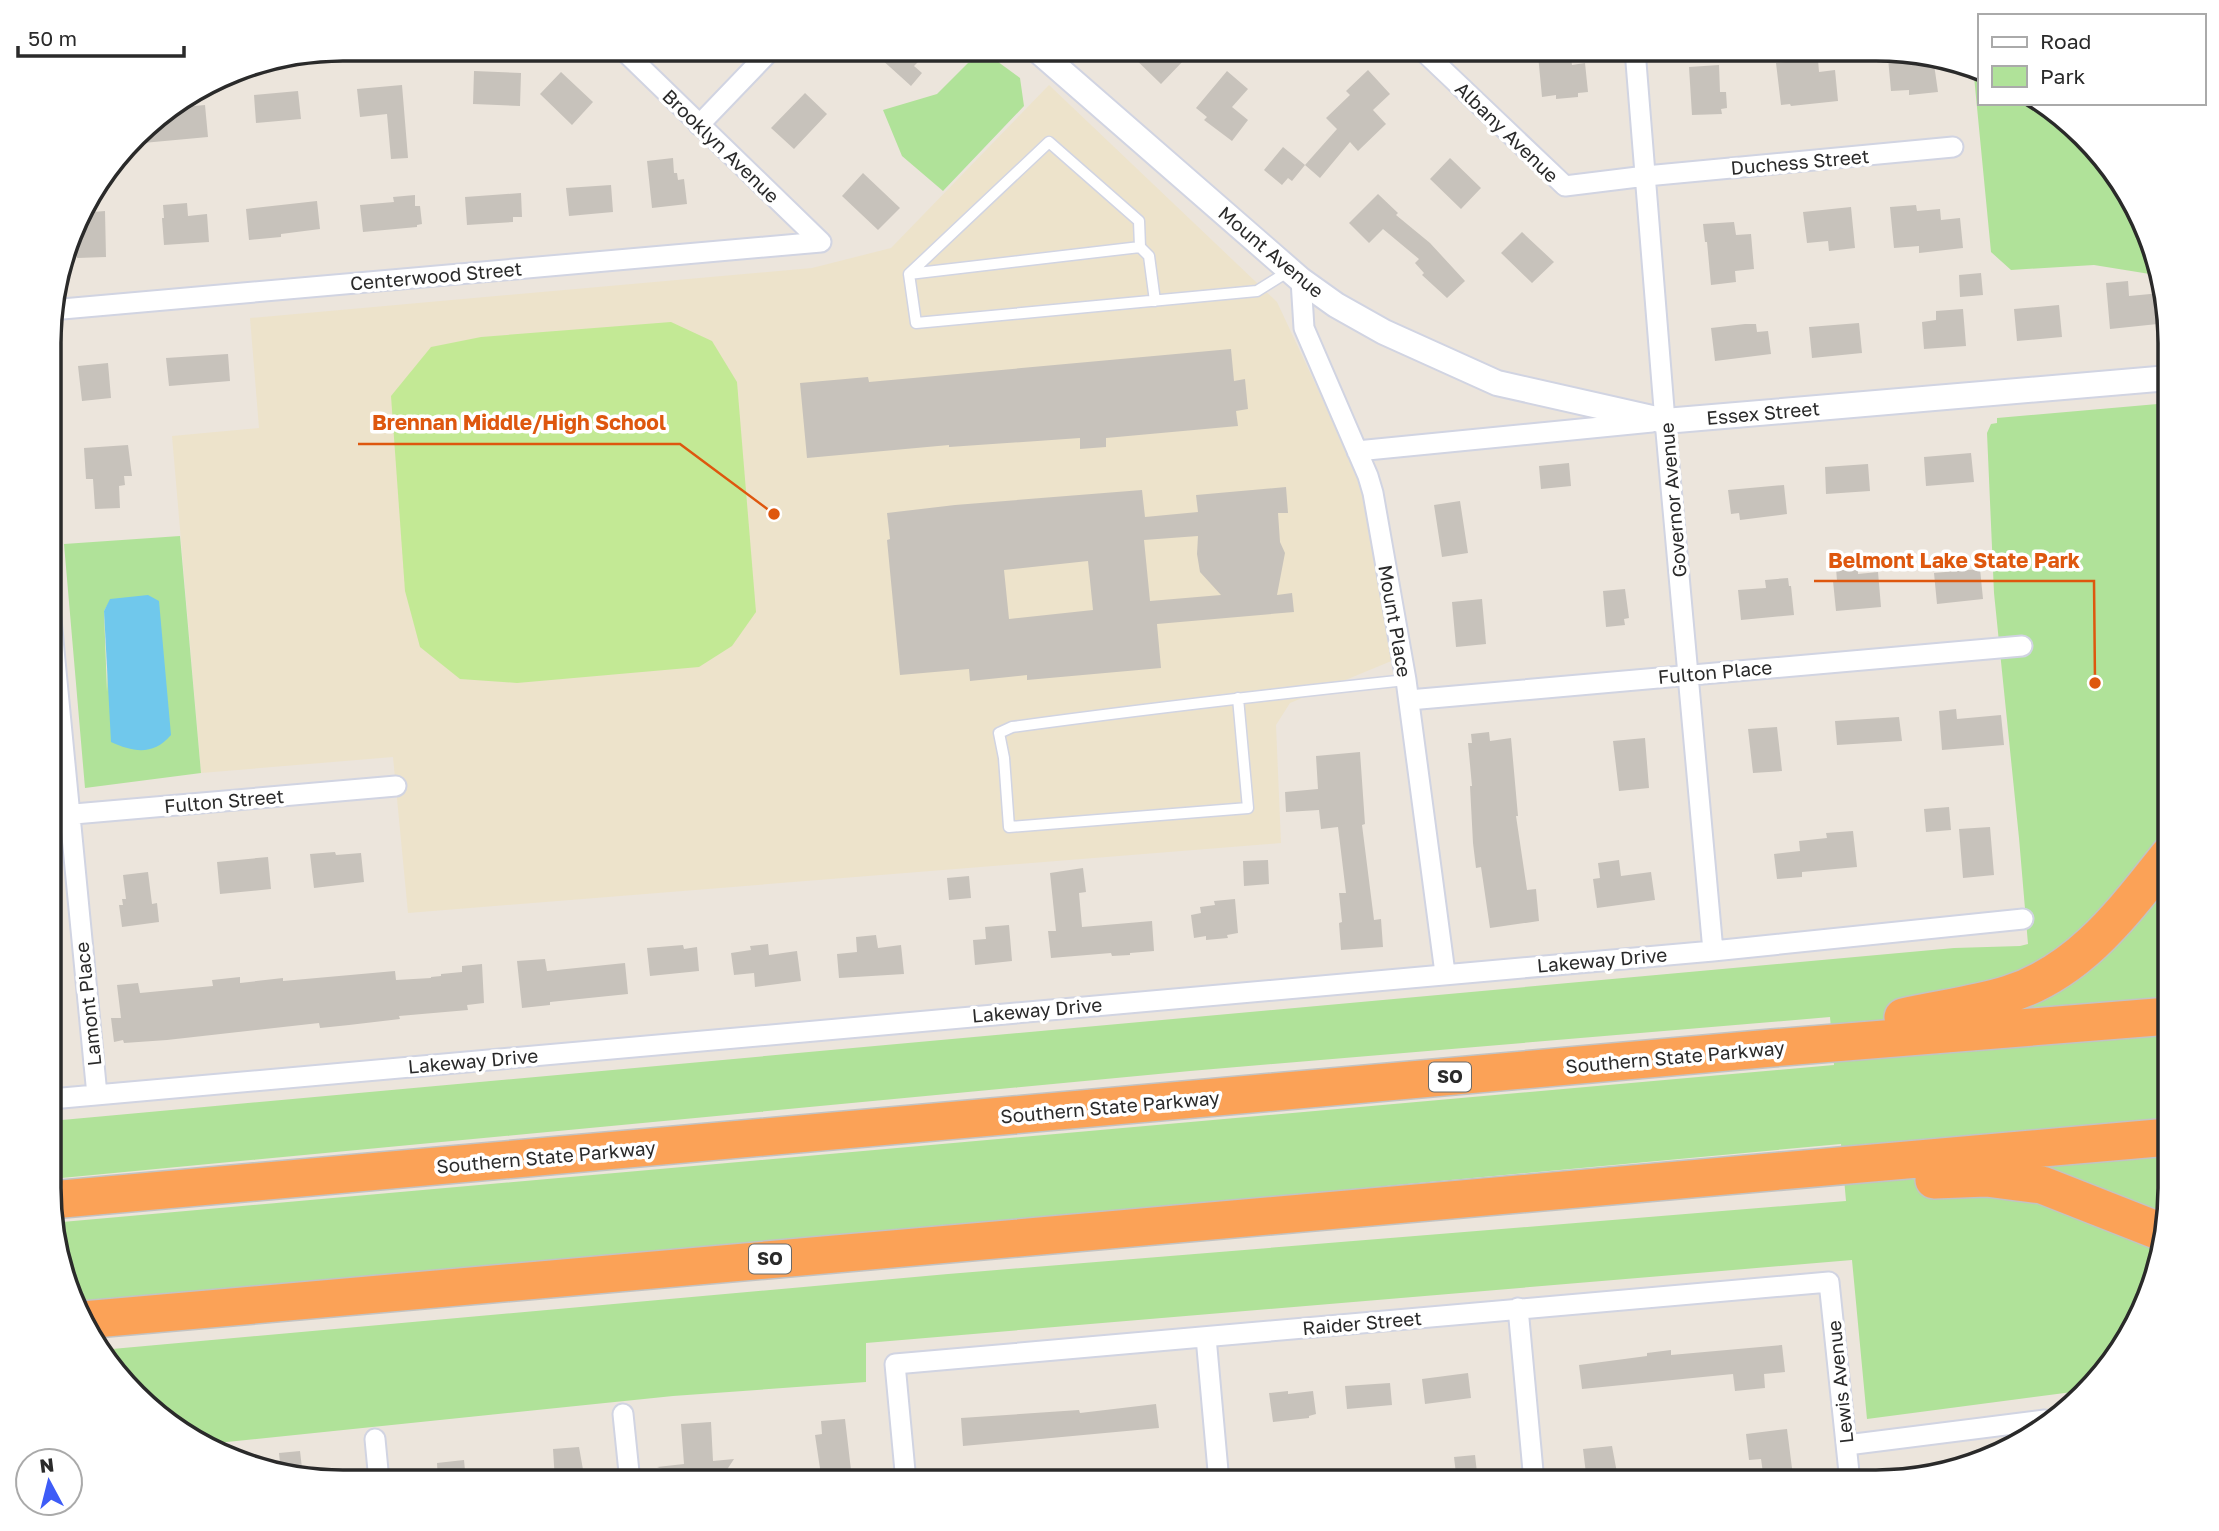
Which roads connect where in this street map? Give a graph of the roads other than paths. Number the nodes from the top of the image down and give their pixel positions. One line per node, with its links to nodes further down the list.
1 (634, 61): 6 (street, Brooklyn Avenue)
2 (760, 61): 6 (street)
3 (1050, 61): 12 (street, Mount Avenue)
4 (1434, 61): 8 (street, Albany Avenue)
5 (1636, 61): 8 (street, Governor Avenue)
6 (699, 125): 9 (street, Brooklyn Avenue)
7 (1953, 147): 8 (street, Duchess Street)
8 (1646, 176): 16 (street, Governor Avenue)
9 (821, 242): 14 (street, Centerwood Street)
10 (1140, 247): 11 (lane); 11 (lane); 13 (lane)
11 (909, 274): 13 (lane)
12 (1295, 275): 13 (lane); 16 (street, Mount Avenue); 17 (street, Mount Place)
13 (1154, 301)
14 (64, 309)
15 (2158, 379): 16 (street, Essex Street)
16 (1665, 421): 17 (street, Essex Street); 19 (street, Governor Avenue)
17 (1357, 451): 20 (street, Mount Place)
18 (2022, 646): 19 (street, Fulton Place)
19 (1689, 674): 20 (street, Fulton Place); 27 (street, Governor Avenue)
20 (1407, 690): 21 (lane); 28 (street, Mount Place)
21 (1238, 698): 21 (lane)
22 (396, 786): 23 (street, Fulton Street)
23 (61, 815)
24 (61, 823): 31 (street, Lamont Place)
25 (2158, 869): 30 (highway)
26 (2023, 919): 27 (street, Lakeway Drive)
27 (1713, 951): 28 (street, Lakeway Drive)
28 (1445, 973): 31 (street, Lakeway Drive)
29 (2158, 1017): 30 (highway, Southern State Parkway / SO)
30 (1772, 1048): 35 (highway, Southern State Parkway / SO)
31 (97, 1095): 32 (street, Lakeway Drive)
32 (61, 1098)
33 (2158, 1138): 34 (highway, SO)
34 (1784, 1170): 36 (highway); 39 (highway, SO)
35 (62, 1199)
36 (2154, 1229)
37 (1829, 1282): 38 (street, Raider Street); 44 (street, Lewis Avenue)
38 (1518, 1308): 40 (street, Raider Street); 49 (street)
39 (93, 1319)
40 (1206, 1337): 47 (street, Raider Street); 48 (street)
41 (623, 1414): 46 (street)
42 (2034, 1421): 44 (street)
43 (375, 1438): 45 (street)
44 (1847, 1445): 50 (street, Lewis Avenue)
45 (378, 1470)
46 (628, 1470)
47 (905, 1470)
48 (1218, 1470)
49 (1533, 1470)
50 (1849, 1470)

